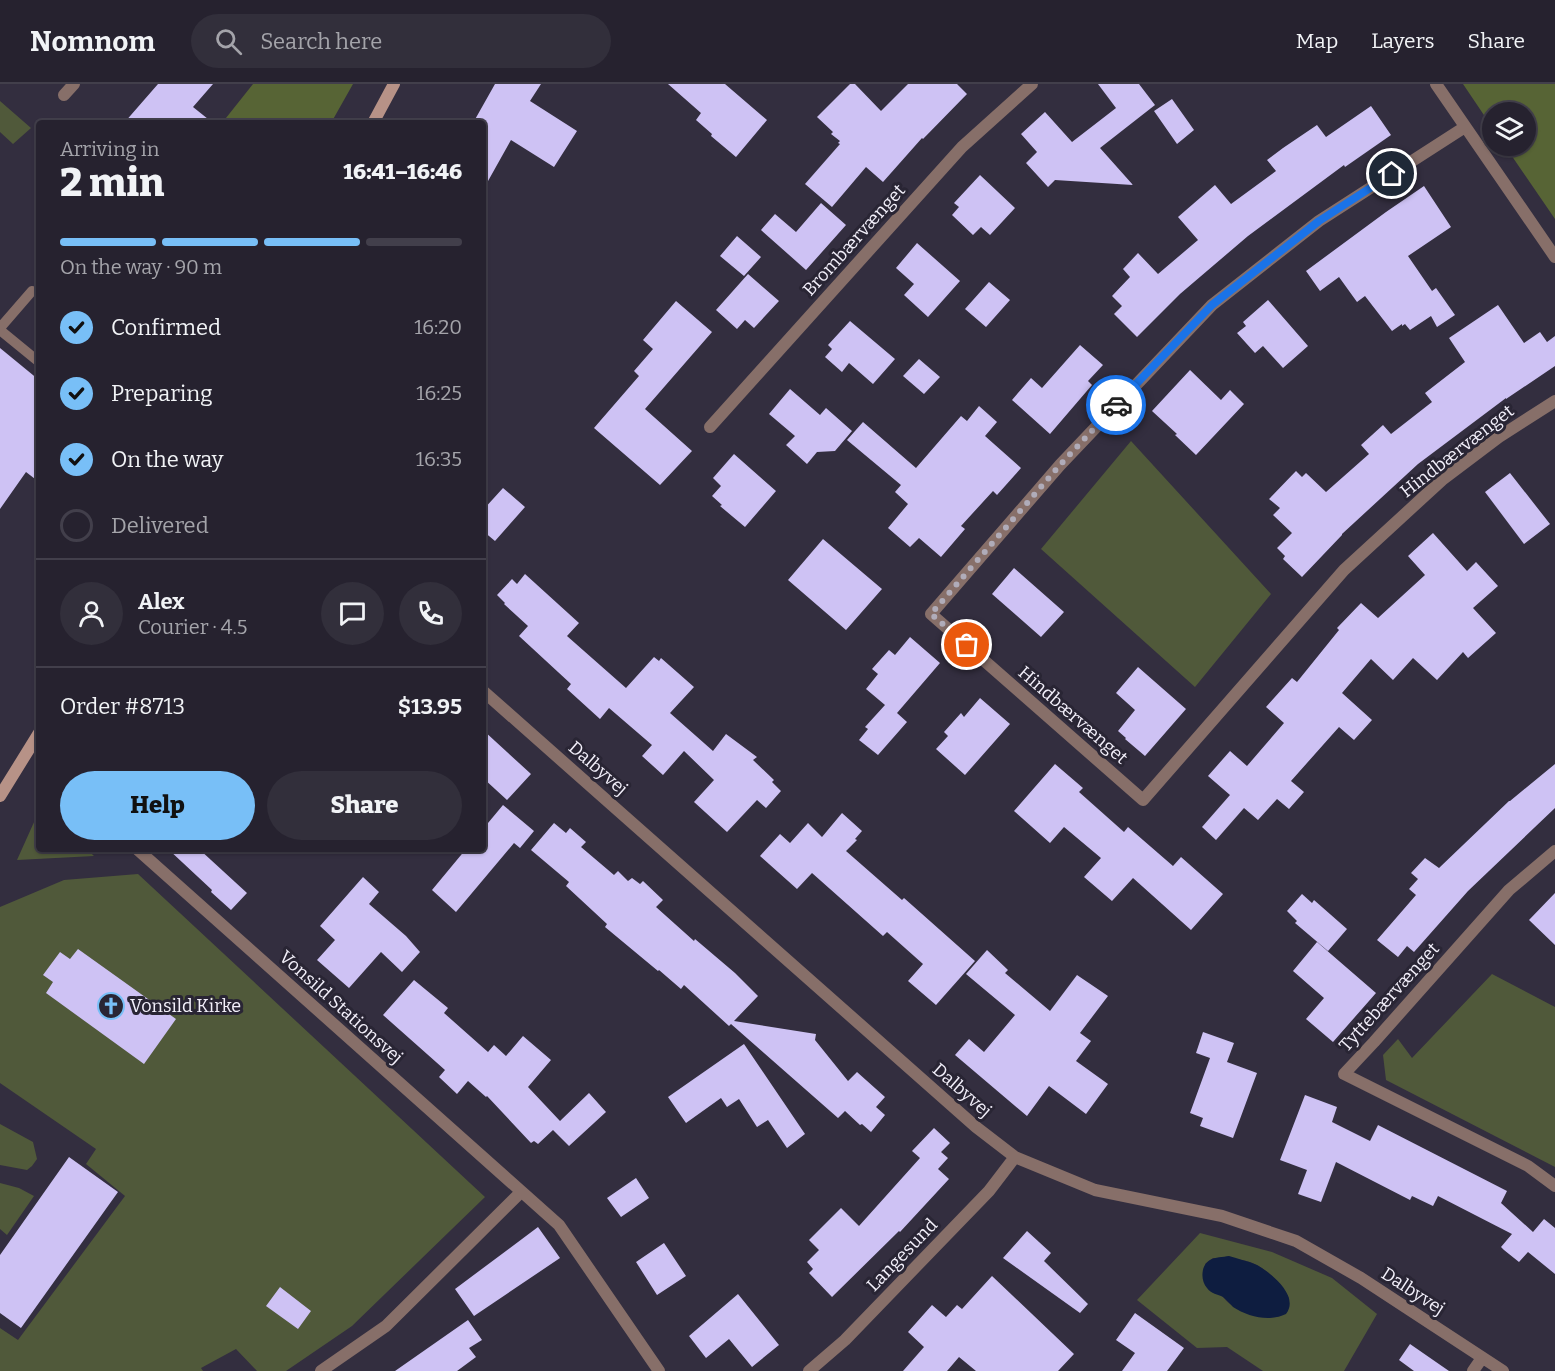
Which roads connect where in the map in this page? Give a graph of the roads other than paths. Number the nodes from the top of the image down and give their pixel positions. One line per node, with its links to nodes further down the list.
1 (74, 84): 5 (street)
2 (394, 84): 6 (main road)
3 (1032, 84): 13 (street, Brombærvænget)
4 (1436, 84): 7 (street)
5 (64, 95)
6 (375, 120)
7 (1466, 127): 8 (street); 12 (street, Hindbærvænget)
8 (1555, 257)
9 (32, 291): 10 (lane)
10 (0, 329): 11 (lane)
11 (36, 359)
12 (1555, 401)
13 (710, 427)
14 (486, 694): 19 (street, Dalbyvej)
15 (36, 738): 16 (main road)
16 (0, 796)
17 (1555, 851): 20 (street, Tyttebærvænget)
18 (140, 852): 21 (street, Vonsild Stationsvej)
19 (1015, 1157): 22 (street, Dalbyvej); 25 (street, Langesund)
20 (1555, 1186)
21 (521, 1192): 23 (street); 24 (street, Vonsild Stationsvej)
22 (1482, 1358): 26 (street); 27 (street, Dalbyvej)
23 (321, 1371)
24 (659, 1371)
25 (809, 1371)
26 (1473, 1371)
27 (1503, 1371)

